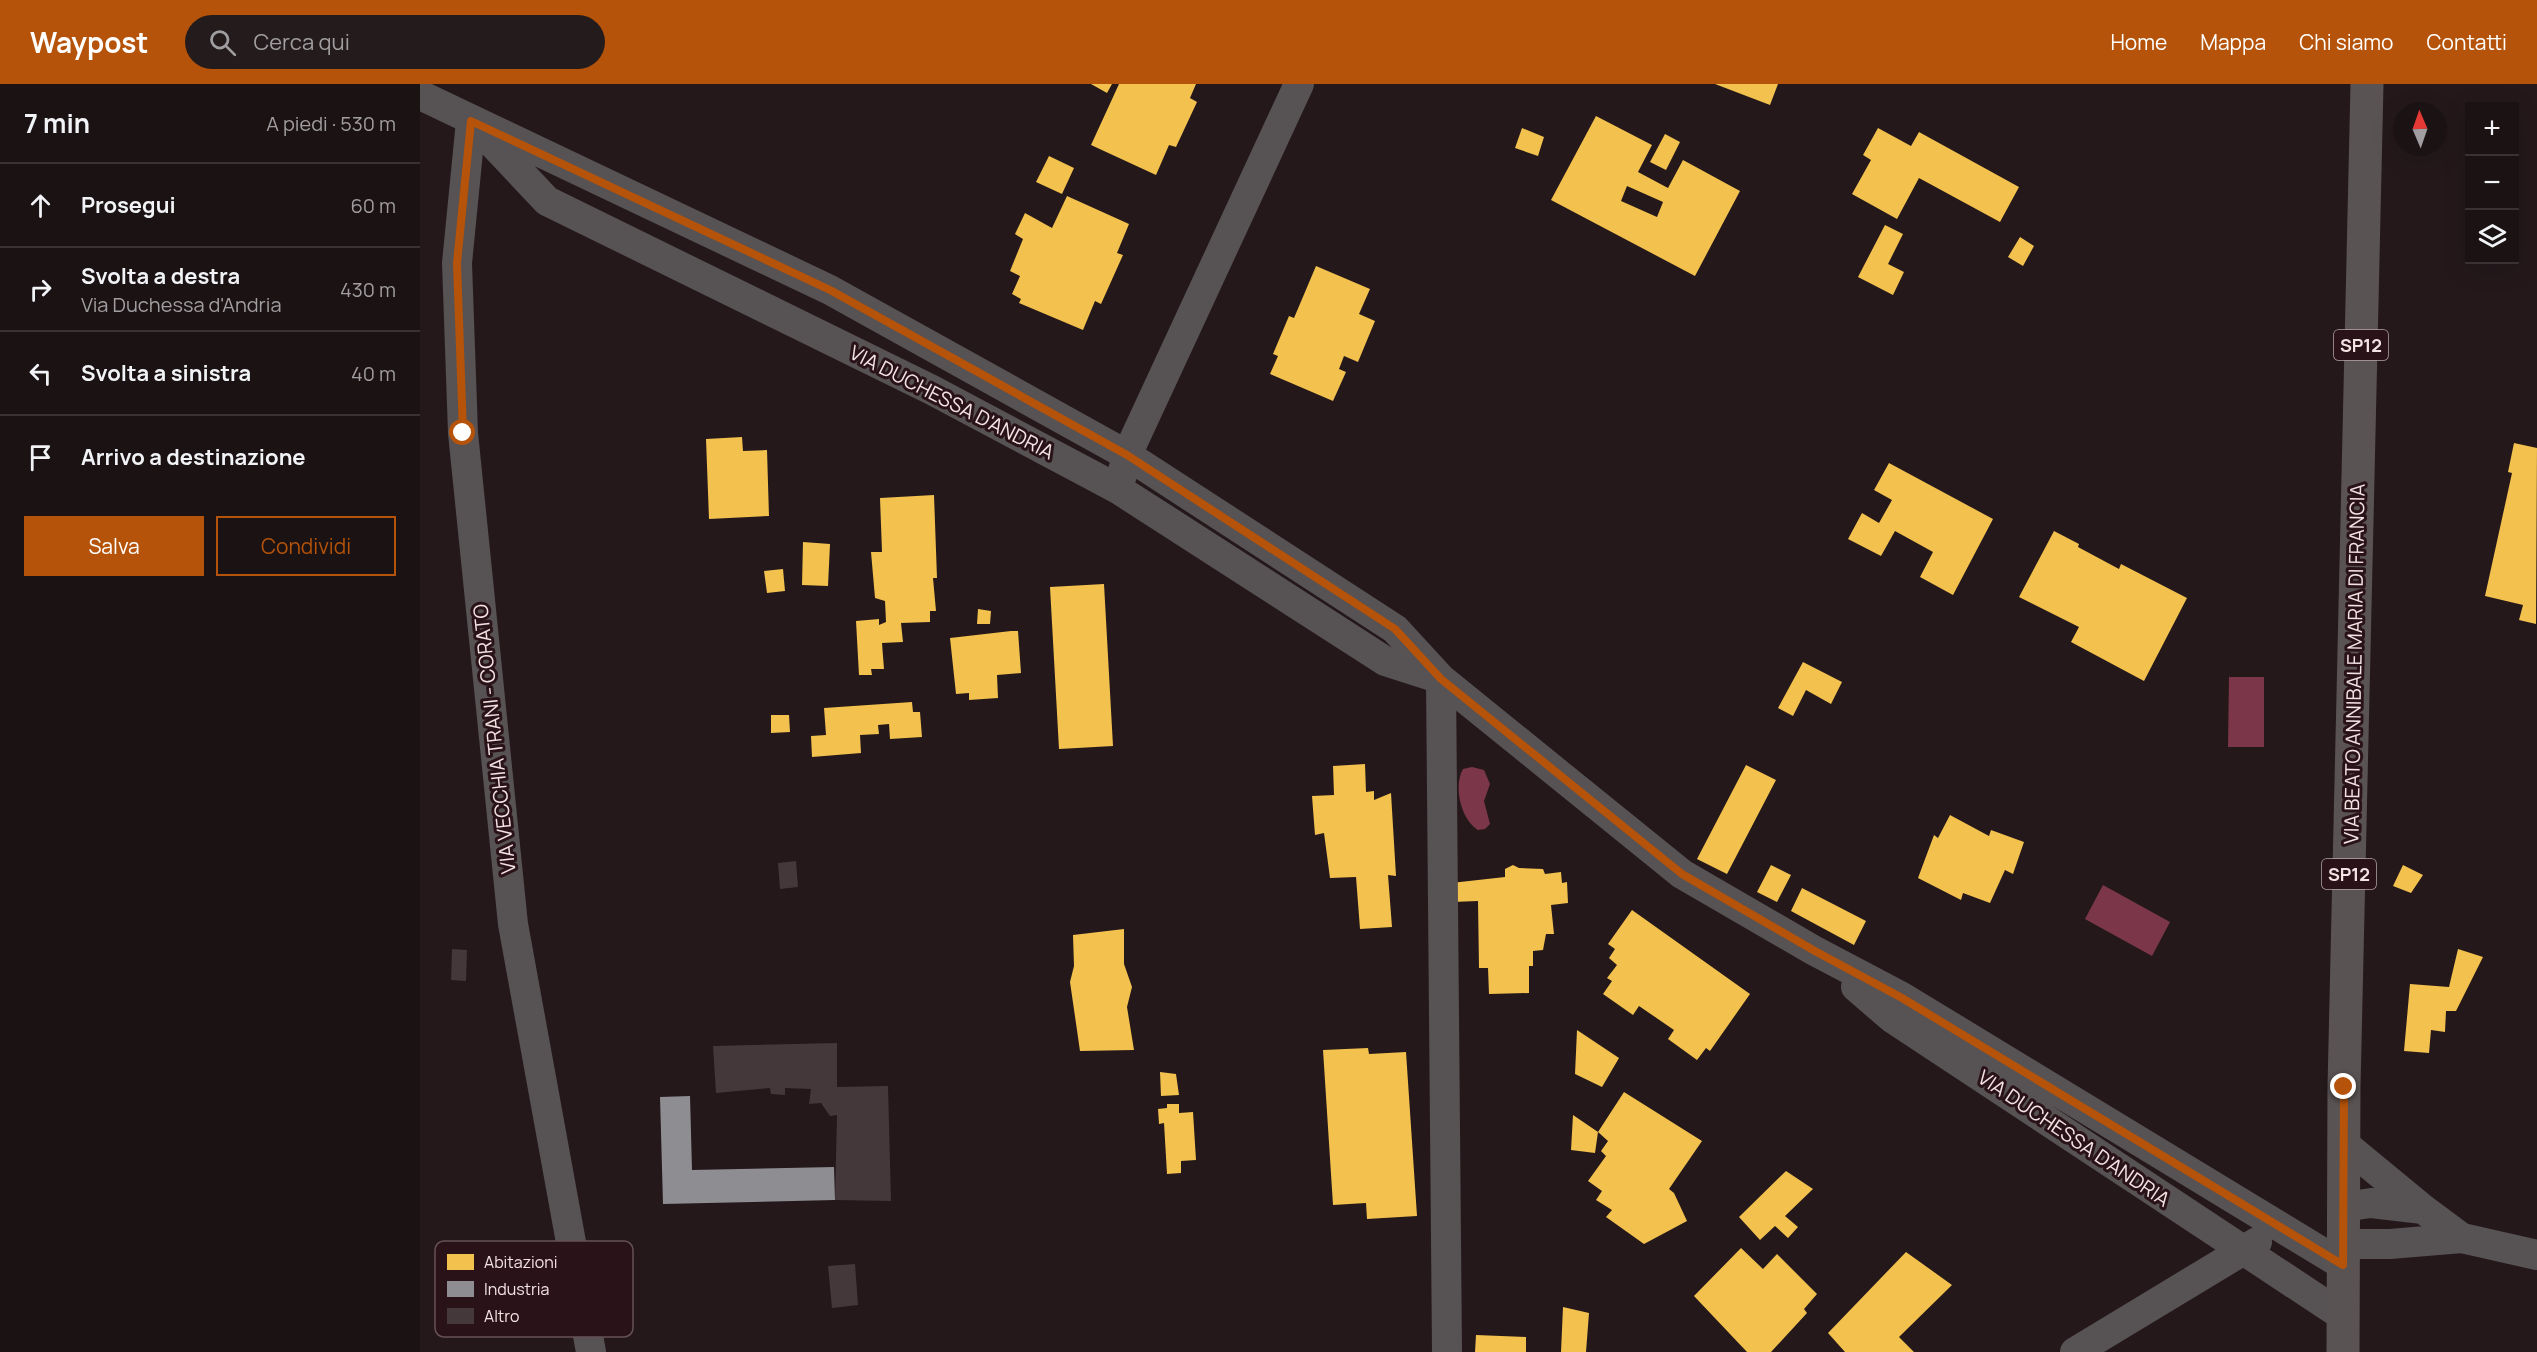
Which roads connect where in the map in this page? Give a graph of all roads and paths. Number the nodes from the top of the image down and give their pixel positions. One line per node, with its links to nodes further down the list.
1 (1299, 84): 5 (street)
2 (2367, 84): 9 (main road, VIA BEATO ANNIBALE MARIA DI FRANCIA / SP12)
3 (420, 95): 4 (street, VIA DUCHESSA D'ANDRIA)
4 (471, 121): 5 (street, VIA DUCHESSA D'ANDRIA); 6 (street, VIA DUCHESSA D'ANDRIA); 14 (street, VIA VECCHIA TRANI - CORATO)
5 (1127, 455): 6 (street); 7 (street, VIA DUCHESSA D'ANDRIA)
6 (1118, 489): 7 (street, VIA DUCHESSA D'ANDRIA)
7 (1441, 679): 8 (street, VIA DUCHESSA D'ANDRIA); 21 (street)
8 (1813, 950): 12 (street, VIA DUCHESSA D'ANDRIA); 15 (street, VIA DUCHESSA D'ANDRIA)
9 (2343, 1143): 10 (main road, VIA BEATO ANNIBALE MARIA DI FRANCIA / SP12); 11 (street)
10 (2343, 1207): 11 (street); 16 (main road, VIA BEATO ANNIBALE MARIA DI FRANCIA / SP12)
11 (2422, 1209): 13 (street)
12 (2282, 1227): 15 (street); 16 (street, VIA DUCHESSA D'ANDRIA)
13 (2462, 1238): 16 (street); 17 (street)
14 (571, 1241)
15 (2243, 1250): 18 (street, VIA DUCHESSA D'ANDRIA); 22 (street)
16 (2343, 1255): 18 (main road, VIA BEATO ANNIBALE MARIA DI FRANCIA / SP12)
17 (2537, 1255)
18 (2343, 1316): 23 (main road, SP12)
19 (588, 1337): 20 (street, VIA VECCHIA TRANI - CORATO)
20 (591, 1352)
21 (1447, 1352)
22 (2075, 1352)
23 (2343, 1352)

